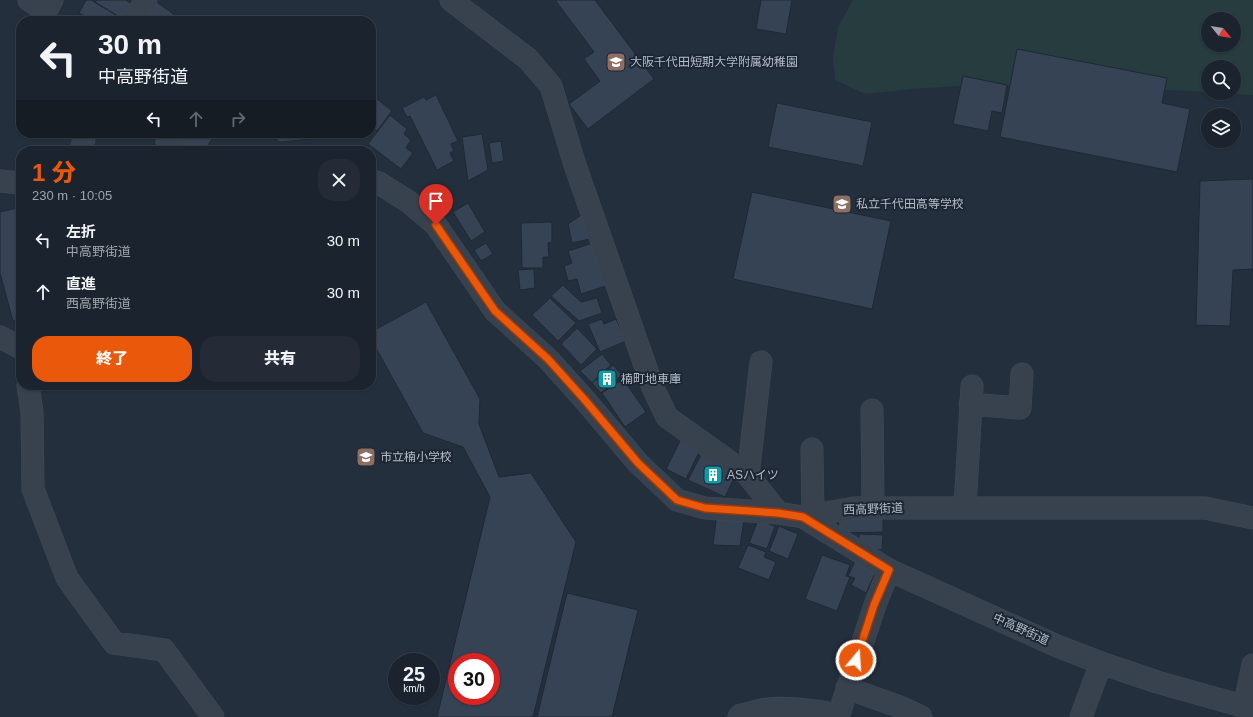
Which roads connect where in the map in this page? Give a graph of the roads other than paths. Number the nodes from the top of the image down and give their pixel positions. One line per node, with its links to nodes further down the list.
1 (29, 0): 2 (street)
2 (52, 0)
3 (146, 0): 5 (street)
4 (451, 0): 18 (street)
5 (136, 16)
6 (170, 138): 7 (street)
7 (172, 146)
8 (0, 181): 10 (street)
9 (376, 182): 21 (street, 西高野街道)
10 (16, 183)
11 (0, 337): 12 (street)
12 (16, 345)
13 (761, 362): 18 (street)
14 (1022, 374): 20 (street)
15 (29, 390): 30 (street)
16 (872, 410): 19 (street)
17 (812, 449): 22 (street)
18 (748, 475): 21 (street)
19 (873, 508): 20 (street, 西高野街道); 22 (street, 西高野街道)
20 (965, 508): 23 (street, 西高野街道)
21 (778, 513): 22 (street, 西高野街道)
22 (808, 516): 24 (street, 中高野街道)
23 (1253, 518)
24 (889, 570): 25 (street, 中高野街道); 27 (street)
25 (1101, 663): 28 (street, 中高野街道); 33 (street)
26 (1253, 665): 28 (street)
27 (847, 688): 29 (street); 32 (street)
28 (1249, 708)
29 (839, 716): 31 (street)
30 (213, 717)
31 (739, 717)
32 (921, 717)
33 (1081, 717)

